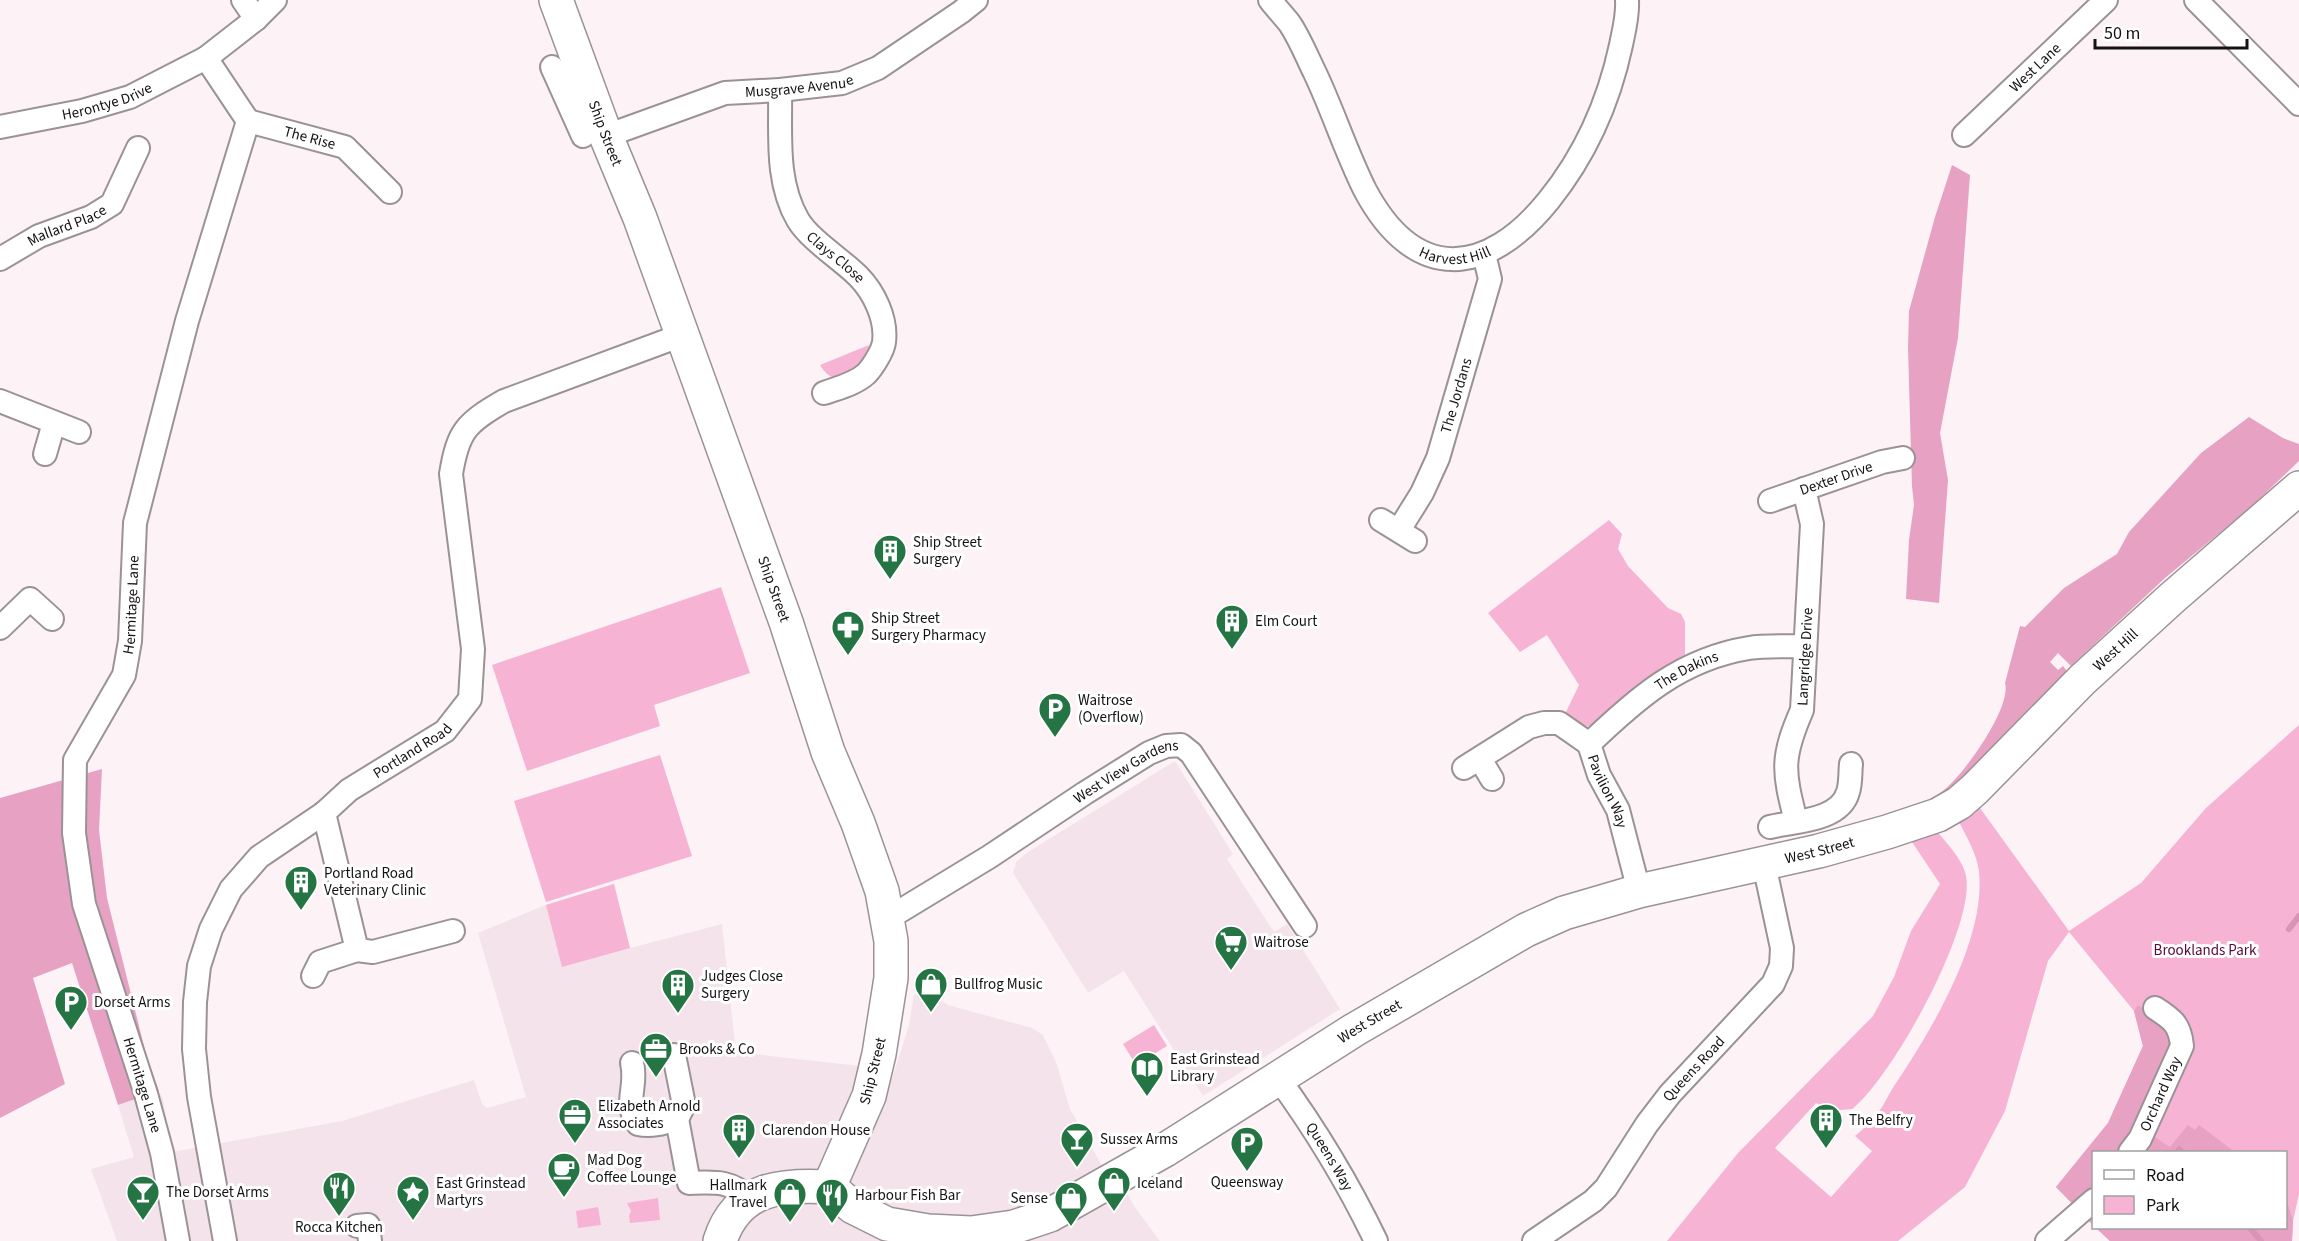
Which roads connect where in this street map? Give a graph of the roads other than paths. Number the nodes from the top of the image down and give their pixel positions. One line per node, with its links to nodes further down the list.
1 (243, 0): 9 (street)
2 (275, 0): 9 (street)
3 (556, 0): 13 (street, Ship Street)
4 (976, 0): 12 (street, Musgrave Avenue)
5 (1270, 0): 21 (street, Harvest Hill)
6 (1627, 0): 21 (street, Harvest Hill)
7 (2106, 0): 17 (street, West Lane)
8 (2196, 0): 14 (street)
9 (256, 19): 10 (street)
10 (206, 58): 15 (street); 16 (street, Herontye Drive)
11 (552, 68): 13 (street)
12 (780, 90): 18 (street, Musgrave Avenue); 24 (street, Clays Close)
13 (579, 98): 18 (street, Ship Street)
14 (2299, 104)
15 (248, 121): 20 (street, The Rise); 60 (street, Hermitage Lane)
16 (0, 127)
17 (1964, 135)
18 (595, 136): 23 (street, Ship Street)
19 (138, 148): 22 (street, Mallard Place)
20 (390, 192)
21 (1484, 254): 33 (street, The Jordans)
22 (0, 259)
23 (682, 335): 40 (street, Portland Road); 46 (street, Ship Street)
24 (824, 393)
25 (0, 401): 26 (street)
26 (54, 423): 27 (street); 28 (street)
27 (79, 432)
28 (45, 454)
29 (1903, 458): 31 (street, Dexter Drive)
30 (2299, 488): 41 (street, West Hill)
31 (1804, 489): 32 (street, Dexter Drive); 36 (street, Langridge Drive)
32 (1770, 501)
33 (1398, 530)
34 (52, 619): 35 (street)
35 (0, 628)
36 (1804, 646): 37 (street, The Dakins); 42 (street, Langridge Drive)
37 (1589, 744): 39 (street, Pavilion Way); 45 (street, Pavilion Way)
38 (1851, 764): 42 (street)
39 (1492, 779)
40 (324, 813): 49 (street); 61 (street, Portland Road)
41 (1938, 815): 44 (street, West Street)
42 (1796, 821): 43 (street)
43 (1770, 827)
44 (1764, 864): 45 (street, West Street); 64 (street, Queens Road)
45 (1639, 891): 54 (street, West Street)
46 (887, 919): 47 (street, West View Gardens); 57 (street, Ship Street)
47 (1305, 926)
48 (453, 931): 49 (street)
49 (357, 950): 50 (street)
50 (313, 976)
51 (2155, 1008): 56 (street, Orchard Way)
52 (674, 1055): 55 (street)
53 (632, 1063): 55 (street)
54 (1278, 1078): 57 (street, West Street); 63 (street, Queens Way)
55 (676, 1119): 58 (street)
56 (2131, 1151)
57 (829, 1187): 58 (street)
58 (750, 1199): 62 (street)
59 (2092, 1202): 65 (street)
60 (178, 1241)
61 (225, 1241)
62 (720, 1241)
63 (1376, 1241)
64 (1534, 1241)
65 (2047, 1241)

